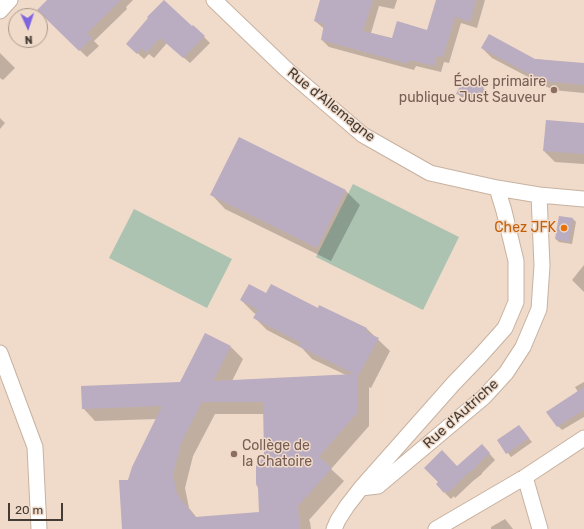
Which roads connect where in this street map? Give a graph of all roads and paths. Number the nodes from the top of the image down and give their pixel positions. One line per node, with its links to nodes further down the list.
1 (10, 0): 3 (street)
2 (214, 0): 4 (street, Rue d'Allemagne)
3 (0, 11)
4 (497, 188): 5 (street, Rue d'Allemagne); 10 (street, Rue d'Autriche)
5 (539, 195): 6 (street, Rue d'Allemagne); 10 (street, Rue d'Autriche)
6 (584, 199)
7 (0, 352): 11 (street)
8 (584, 438): 9 (street)
9 (526, 476): 13 (street); 14 (street)
10 (361, 488): 12 (street, Rue d'Autriche)
11 (39, 529)
12 (334, 529)
13 (436, 529)
14 (540, 529)

